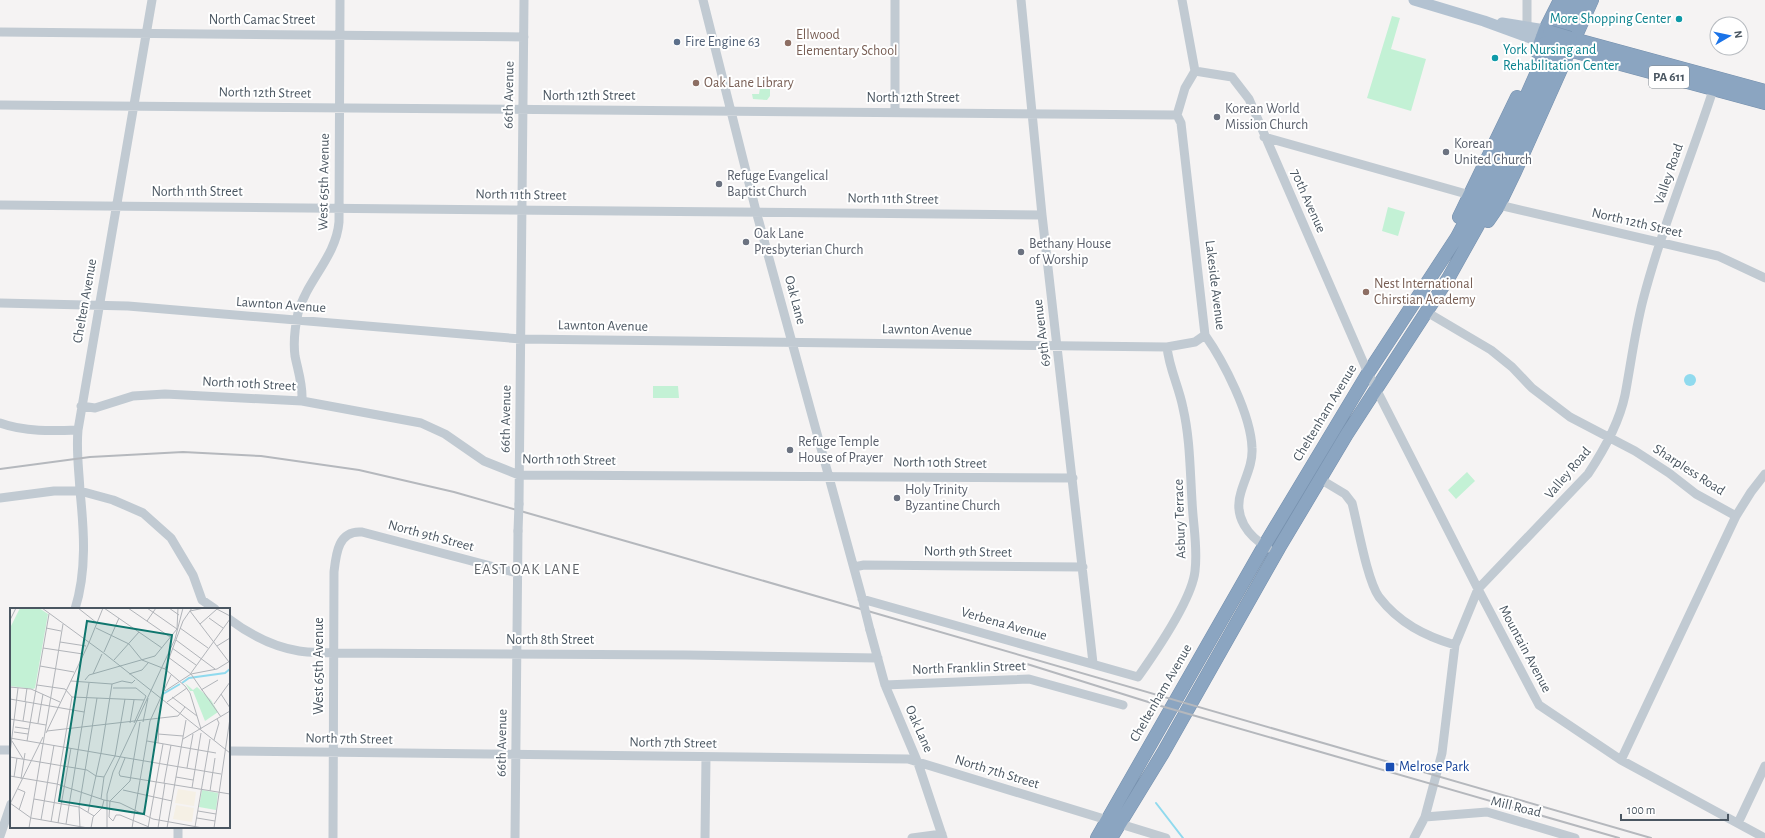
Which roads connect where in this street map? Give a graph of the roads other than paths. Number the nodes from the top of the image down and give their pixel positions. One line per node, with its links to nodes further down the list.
1 (152, 0): 18 (street, Chelten Avenue)
2 (340, 0): 19 (street, West 65th Avenue)
3 (524, 0): 20 (street, 66th Avenue)
4 (703, 0): 30 (street, Oak Lane)
5 (895, 0): 31 (street)
6 (1021, 0): 32 (street, 69th Avenue)
7 (1182, 0): 23 (street)
8 (1414, 0): 14 (main road, PA 611)
9 (1527, 0): 16 (street)
10 (1560, 0): 21 (highway)
11 (1569, 0): 46 (highway, Cheltenham Avenue)
12 (1580, 0): 44 (highway)
13 (1592, 0): 22 (highway)
14 (1443, 4): 15 (main road, PA 611)
15 (1484, 21): 16 (main road, PA 611); 21 (main road, PA 611)
16 (1527, 26): 21 (main road, PA 611)
17 (0, 32): 18 (street, North Camac Street)
18 (146, 33): 19 (street, North Camac Street); 27 (street, Chelten Avenue)
19 (340, 34): 20 (street, North Camac Street); 28 (street, West 65th Avenue)
20 (524, 37): 29 (street, 66th Avenue)
21 (1545, 37): 22 (highway, PA 611, bridge); 35 (highway)
22 (1570, 44): 24 (highway, PA 611); 37 (highway)
23 (1195, 71): 33 (street); 34 (street, 70th Avenue)
24 (1716, 84): 25 (highway, PA 611); 43 (street, Valley Road)
25 (1765, 99)
26 (0, 105): 27 (street, North 12th Street)
27 (134, 105): 28 (street, North 12th Street); 38 (street, Chelten Avenue)
28 (340, 108): 29 (street, North 12th Street); 39 (street, West 65th Avenue)
29 (522, 110): 30 (street, North 12th Street); 40 (street, 66th Avenue)
30 (732, 111): 31 (street, North 12th Street); 41 (street, Oak Lane)
31 (895, 112): 32 (street, North 12th Street)
32 (1033, 113): 33 (street, North 12th Street); 42 (street, 69th Avenue)
33 (1177, 115): 51 (street, Lakeside Avenue)
34 (1264, 137): 35 (street); 56 (street, 70th Avenue)
35 (1470, 195): 46 (highway)
36 (0, 205): 38 (street, North 11th Street)
37 (1499, 205): 43 (street, North 12th Street); 44 (highway)
38 (115, 206): 39 (street, North 11th Street); 48 (street, Chelten Avenue)
39 (340, 207): 40 (street, North 11th Street); 50 (street, West 65th Avenue)
40 (522, 209): 41 (street, North 11th Street); 52 (street, 66th Avenue)
41 (756, 211): 42 (street, North 11th Street); 53 (street, Oak Lane)
42 (1042, 215): 54 (street, 69th Avenue)
43 (1660, 242): 45 (street, North 12th Street); 62 (street, Valley Road)
44 (1449, 277): 49 (highway)
45 (1765, 278)
46 (1426, 284): 56 (highway, Cheltenham Avenue)
47 (0, 303): 48 (street, Lawnton Avenue)
48 (99, 304): 50 (street, Lawnton Avenue); 59 (street, Chelten Avenue)
49 (1425, 311): 57 (highway); 62 (street, Sharpless Road)
50 (297, 320): 52 (street, Lawnton Avenue); 58 (street, West 65th Avenue)
51 (1205, 335): 55 (street, Lawnton Avenue); 72 (street, Lakeside Avenue)
52 (521, 339): 53 (street, Lawnton Avenue); 63 (street, 66th Avenue)
53 (792, 342): 54 (street, Lawnton Avenue); 65 (street, Oak Lane)
54 (1057, 346): 55 (street, Lawnton Avenue); 66 (street, 69th Avenue)
55 (1167, 347): 88 (street, Asbury Terrace)
56 (1368, 373): 57 (street, Mountain Avenue); 72 (highway, Cheltenham Avenue)
57 (1376, 388): 67 (highway); 77 (street, Mountain Avenue)
58 (302, 401): 59 (street, North 10th Street); 63 (street, North 10th Street)
59 (81, 406): 61 (street, Chelten Avenue)
60 (0, 423): 61 (street)
61 (78, 430): 68 (street, Chelten Avenue)
62 (1610, 438): 70 (street, Sharpless Road); 77 (street, Valley Road)
63 (519, 474): 65 (street, North 10th Street); 76 (street, 66th Avenue, bridge)
64 (1765, 474): 70 (street)
65 (829, 476): 66 (street, North 10th Street); 74 (street, Oak Lane)
66 (1073, 478): 75 (street, 69th Avenue)
67 (1320, 479): 73 (highway); 83 (street)
68 (80, 491): 69 (street); 79 (street); 80 (street, Chelten Avenue)
69 (0, 498)
70 (1736, 516): 95 (street)
71 (340, 542): 76 (street, North 9th Street); 84 (street, West 65th Avenue)
72 (1264, 546): 73 (street, Lakeside Avenue); 100 (highway, Cheltenham Avenue)
73 (1276, 553): 101 (highway)
74 (854, 567): 75 (street, North 9th Street); 78 (street, Oak Lane)
75 (1083, 567): 87 (street, 69th Avenue)
76 (518, 574): 85 (street, 66th Avenue)
77 (1478, 590): 83 (street, Valley Road); 95 (street, Mountain Avenue)
78 (863, 603): 86 (street, Oak Lane, bridge); 87 (street, Verbena Avenue)
79 (202, 604): 81 (street)
80 (75, 608)
81 (212, 608)
82 (230, 620): 84 (street, North 8th Street)
83 (1455, 646): 99 (street, Valley Road)
84 (333, 653): 85 (street, North 8th Street); 92 (street, West 65th Avenue)
85 (517, 654): 86 (street, North 8th Street); 93 (street, 66th Avenue)
86 (878, 658): 89 (street, Oak Lane)
87 (1093, 663): 88 (street, Verbena Avenue)
88 (1138, 677)
89 (885, 685): 90 (street, North Franklin Street); 96 (street, Oak Lane)
90 (1123, 705)
91 (230, 751): 92 (street, North 7th Street)
92 (333, 753): 93 (street, North 7th Street); 106 (street, West 65th Avenue)
93 (516, 754): 94 (street, North 7th Street); 107 (street, 66th Avenue)
94 (706, 757): 96 (street, North 7th Street); 108 (street)
95 (1621, 760): 102 (street, Mountain Avenue)
96 (918, 763): 100 (street, North 7th Street); 105 (street, Oak Lane)
97 (1765, 766): 102 (street)
98 (10, 807): 104 (street)
99 (1425, 817): 103 (street, Mill Road); 113 (street, Valley Road)
100 (1107, 821): 101 (street, North 7th Street); 110 (highway, Cheltenham Avenue)
101 (1120, 822): 111 (highway); 112 (street, North 7th Street)
102 (1738, 823): 115 (street, Mountain Avenue)
103 (1546, 834): 114 (street, Mill Road)
104 (0, 836)
105 (942, 836): 109 (street)
106 (333, 838)
107 (515, 838)
108 (705, 838)
109 (912, 838)
110 (1097, 838)
111 (1112, 838)
112 (1166, 838)
113 (1414, 838)
114 (1575, 838)
115 (1765, 838)

